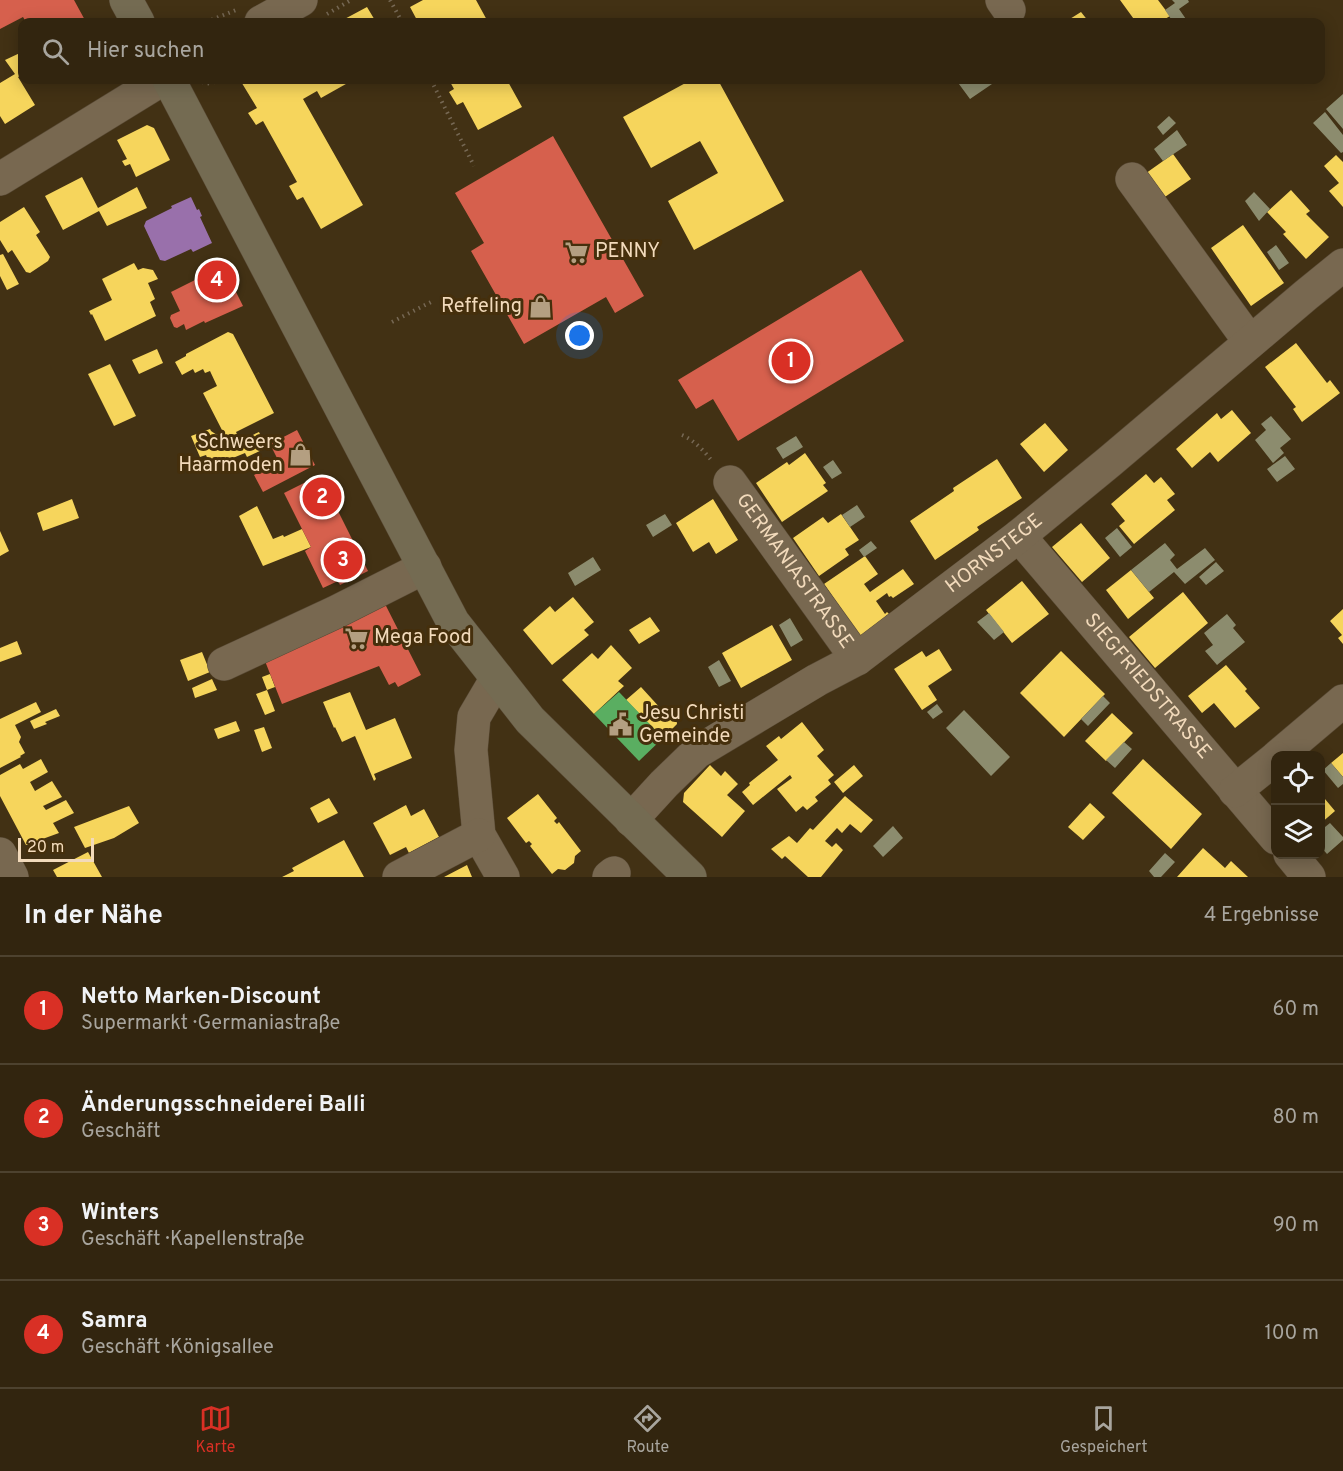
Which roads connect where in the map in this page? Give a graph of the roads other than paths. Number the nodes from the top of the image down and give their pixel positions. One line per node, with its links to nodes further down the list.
1 (126, 0): 3 (main road)
2 (312, 8): 4 (street)
3 (136, 18)
4 (276, 18)
5 (154, 84): 7 (street)
6 (171, 84): 13 (main road)
7 (0, 179)
8 (1132, 180): 10 (street)
9 (1343, 265): 10 (street, HORNSTEGE)
10 (1250, 342): 12 (street, HORNSTEGE)
11 (730, 482): 14 (street, GERMANIASTRASSE)
12 (1019, 536): 14 (street, HORNSTEGE); 20 (street, SIEGFRIEDSTRASSE)
13 (425, 567): 15 (street); 16 (main road)
14 (857, 659): 21 (street, HORNSTEGE)
15 (224, 664)
16 (497, 678): 21 (main road); 23 (street)
17 (1343, 701): 18 (street)
18 (1284, 751)
19 (1271, 762): 20 (street)
20 (1235, 791): 22 (street, SIEGFRIEDSTRASSE)
21 (631, 820): 29 (main road)
22 (1271, 833)
23 (479, 835): 27 (street); 28 (street)
24 (0, 854): 26 (street)
25 (1293, 859): 30 (street)
26 (12, 877)
27 (399, 877)
28 (503, 877)
29 (690, 877)
30 (1309, 877)

